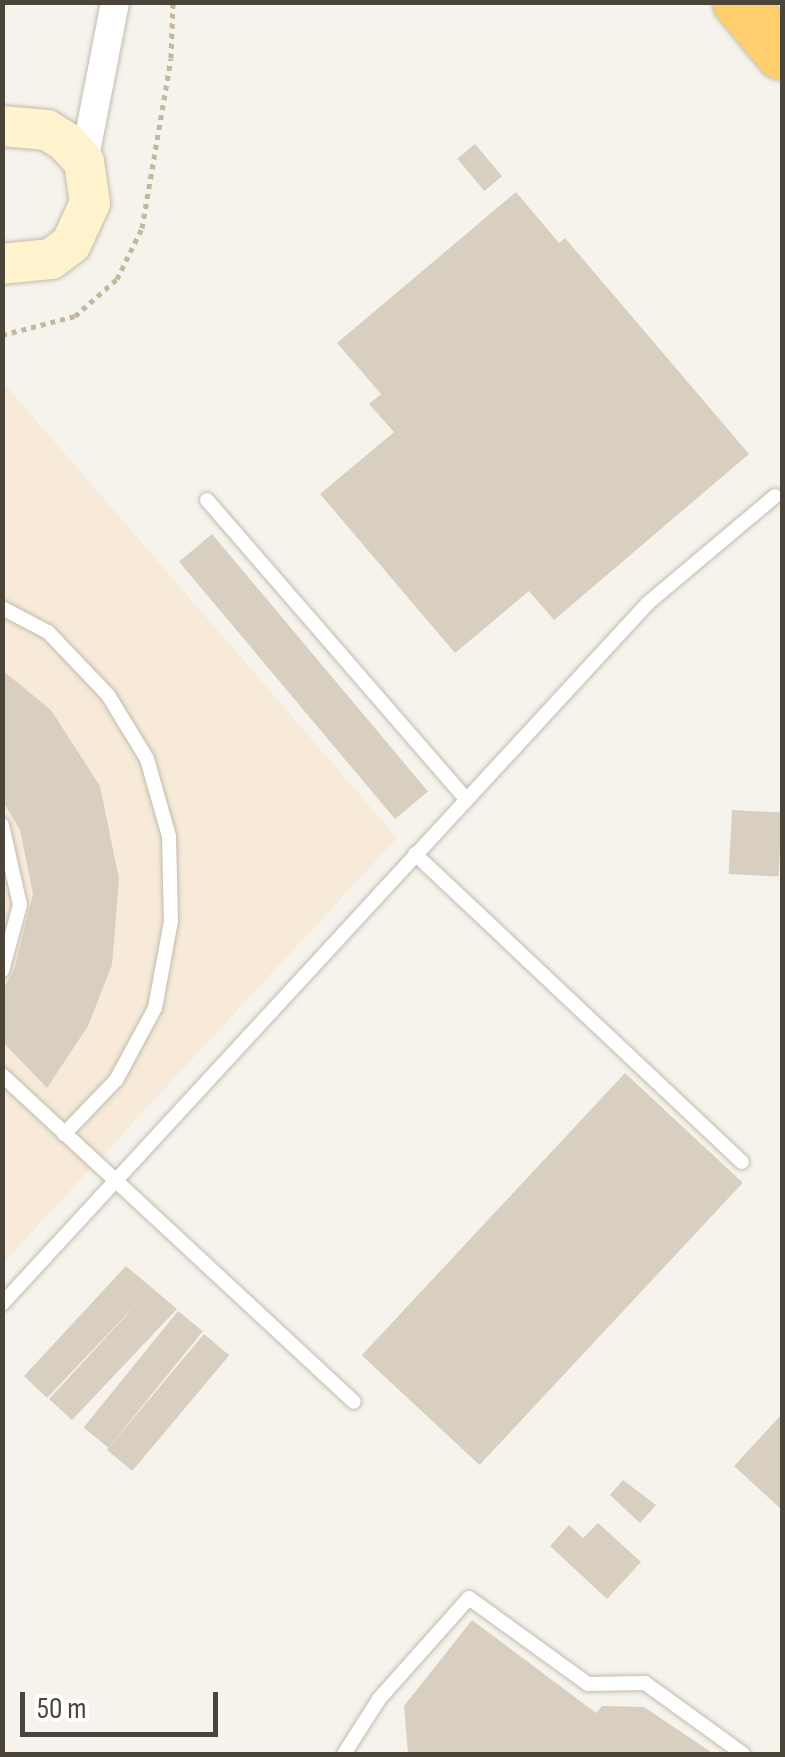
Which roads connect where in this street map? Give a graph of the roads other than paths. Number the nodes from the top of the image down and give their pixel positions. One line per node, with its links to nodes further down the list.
1 (115, 2): 4 (street)
2 (739, 2): 3 (highway)
3 (782, 54)
4 (104, 75): 6 (street); 7 (street)
5 (2, 126): 6 (main road)
6 (47, 130): 7 (main road)
7 (84, 162): 8 (main road)
8 (3, 265)
9 (774, 496): 12 (lane)
10 (208, 500): 12 (lane)
11 (2, 608): 17 (lane)
12 (466, 799): 14 (lane)
13 (2, 825): 15 (lane)
14 (415, 854): 18 (lane); 19 (lane)
15 (2, 971)
16 (2, 1075): 17 (lane)
17 (64, 1134): 19 (lane)
18 (742, 1162)
19 (116, 1183): 20 (lane); 21 (lane)
20 (2, 1304)
21 (354, 1402)
22 (344, 1754): 23 (lane)
23 (744, 1754)

